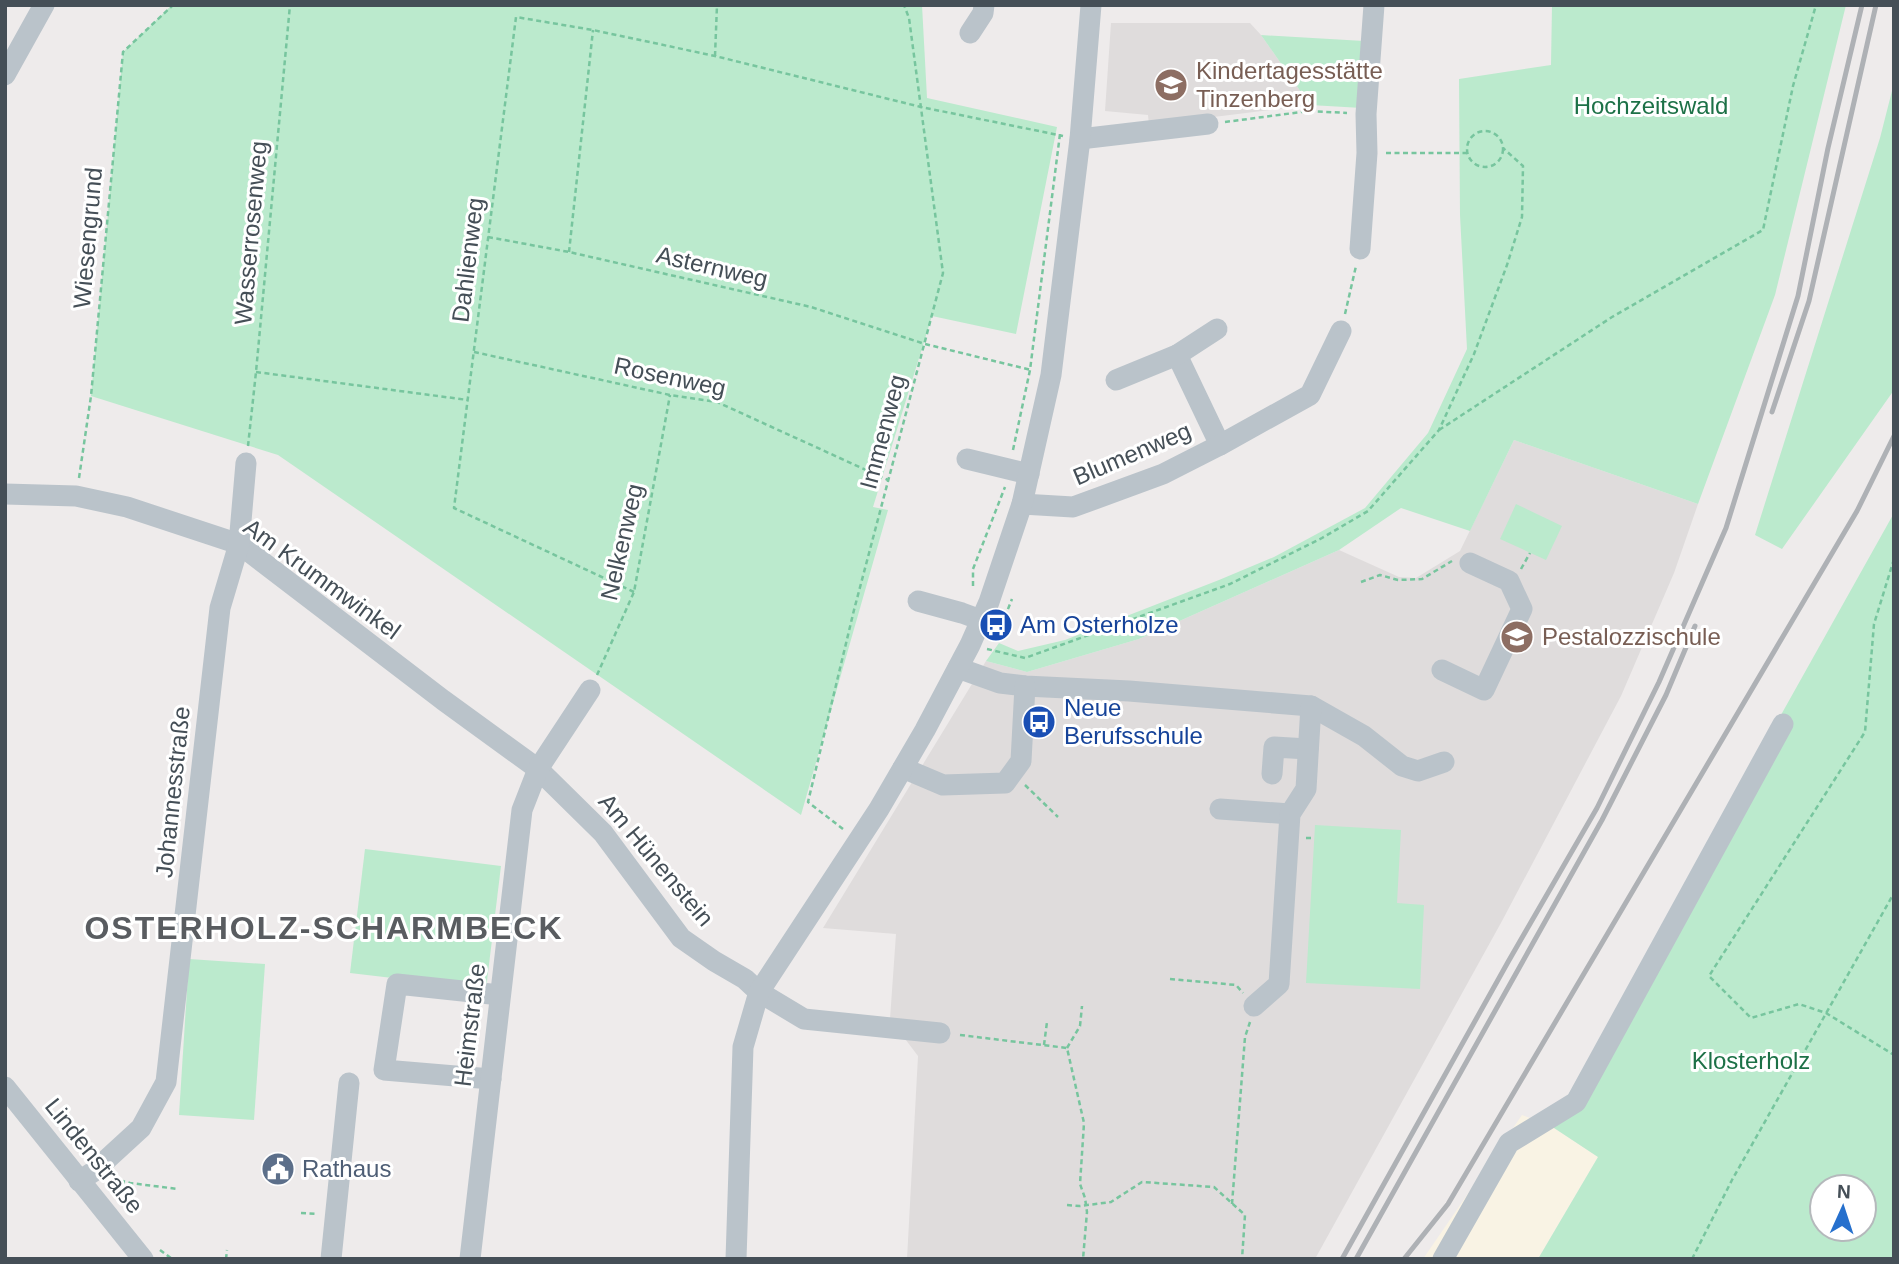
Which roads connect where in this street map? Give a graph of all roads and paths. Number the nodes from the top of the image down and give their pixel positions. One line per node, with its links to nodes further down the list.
1 (44, 5): 13 (street)
2 (173, 5): 42 (path, Wiesengrund)
3 (289, 5): 30 (path, Wasserrosenweg)
4 (717, 5): 12 (path)
5 (904, 5): 14 (path, Immenweg)
6 (984, 5): 11 (street)
7 (1091, 5): 17 (street)
8 (1374, 5): 15 (street)
9 (1816, 5): 35 (path)
10 (593, 30): 12 (path); 21 (path, Dahlienweg); 23 (path)
11 (970, 33)
12 (715, 56): 14 (path)
13 (5, 75)
14 (921, 107): 17 (path); 26 (path, Immenweg)
15 (1366, 114): 16 (path); 19 (street)
16 (1208, 124): 17 (street)
17 (1070, 137): 29 (path); 31 (street)
18 (1503, 149): 20 (path); 20 (path); 35 (path)
19 (1367, 153): 20 (path); 22 (street)
20 (1467, 153)
21 (488, 237): 23 (path, Asternweg); 27 (path, Dahlienweg)
22 (1360, 249): 25 (path)
23 (569, 252): 26 (path, Asternweg)
24 (1217, 329): 28 (street)
25 (1341, 331): 36 (street, Blumenweg)
26 (925, 344): 29 (path, Asternweg); 40 (path, Immenweg)
27 (474, 352): 33 (path, Rosenweg); 34 (path, Dahlienweg)
28 (1177, 355): 32 (street); 36 (street, Blumenweg)
29 (1030, 370): 31 (path, Asternweg); 39 (path)
30 (256, 372): 34 (path); 38 (path, Wasserrosenweg)
31 (1051, 375): 39 (street)
32 (1116, 380)
33 (670, 395): 40 (path, Rosenweg); 48 (path, Nelkenweg)
34 (468, 400): 48 (path, Dahlienweg)
35 (1439, 430): 51 (path)
36 (1220, 445): 43 (street, Blumenweg)
37 (967, 459): 39 (street)
38 (246, 463): 44 (street, Johannesstraße)
39 (1018, 472): 43 (street); 50 (path)
40 (888, 480): 67 (path, Immenweg)
41 (5, 494): 42 (street, Am Krummwinkel)
42 (76, 496): 44 (street, Am Krummwinkel)
43 (1022, 504): 50 (street)
44 (239, 544): 61 (street, Am Krummwinkel); 83 (street, Johannesstraße)
45 (1894, 559): 74 (path)
46 (1470, 563): 47 (path); 53 (street)
47 (1361, 582)
48 (634, 592): 55 (path, Nelkenweg)
49 (918, 601): 50 (street)
50 (972, 617): 51 (street)
51 (970, 645): 52 (street)
52 (958, 668): 54 (street); 60 (street)
53 (1442, 670)
54 (1025, 686): 56 (street); 62 (street)
55 (590, 690): 61 (street, Heimstraße)
56 (1311, 706): 58 (street); 59 (street)
57 (1783, 724): 99 (street)
58 (1308, 750): 63 (street); 65 (street)
59 (1444, 762)
60 (903, 768): 62 (street); 67 (street)
61 (538, 769): 70 (street, Am Hünenstein); 71 (street, Heimstraße)
62 (1012, 773): 66 (path)
63 (1272, 774)
64 (1220, 809): 65 (street)
65 (1290, 814): 73 (street)
66 (1058, 817)
67 (858, 842): 70 (street)
68 (1894, 893): 74 (path)
69 (1170, 979): 73 (path)
70 (759, 992): 76 (street, Am Hünenstein); 96 (street)
71 (500, 995): 80 (street, Heimstraße); 80 (street)
72 (1082, 1006): 78 (path)
73 (1255, 1006): 86 (path)
74 (1826, 1013): 79 (path); 100 (path)
75 (1047, 1022): 77 (path)
76 (940, 1033): 77 (path)
77 (1044, 1045): 78 (path)
78 (1067, 1048): 88 (path)
79 (1894, 1055)
80 (491, 1079): 95 (street, Heimstraße)
81 (349, 1083): 94 (street)
82 (5, 1087): 83 (street, Lindenstraße)
83 (86, 1176): 84 (path); 91 (street, Lindenstraße)
84 (123, 1181): 85 (path); 89 (path)
85 (178, 1189)
86 (1232, 1203): 88 (path); 98 (path)
87 (1067, 1205): 88 (path)
88 (1086, 1206): 97 (path)
89 (136, 1222)
90 (227, 1250): 93 (path)
91 (151, 1254): 92 (path)
92 (172, 1259)
93 (226, 1259)
94 (331, 1259)
95 (470, 1259)
96 (736, 1259)
97 (1083, 1259)
98 (1242, 1259)
99 (1443, 1259)
100 (1692, 1259)

